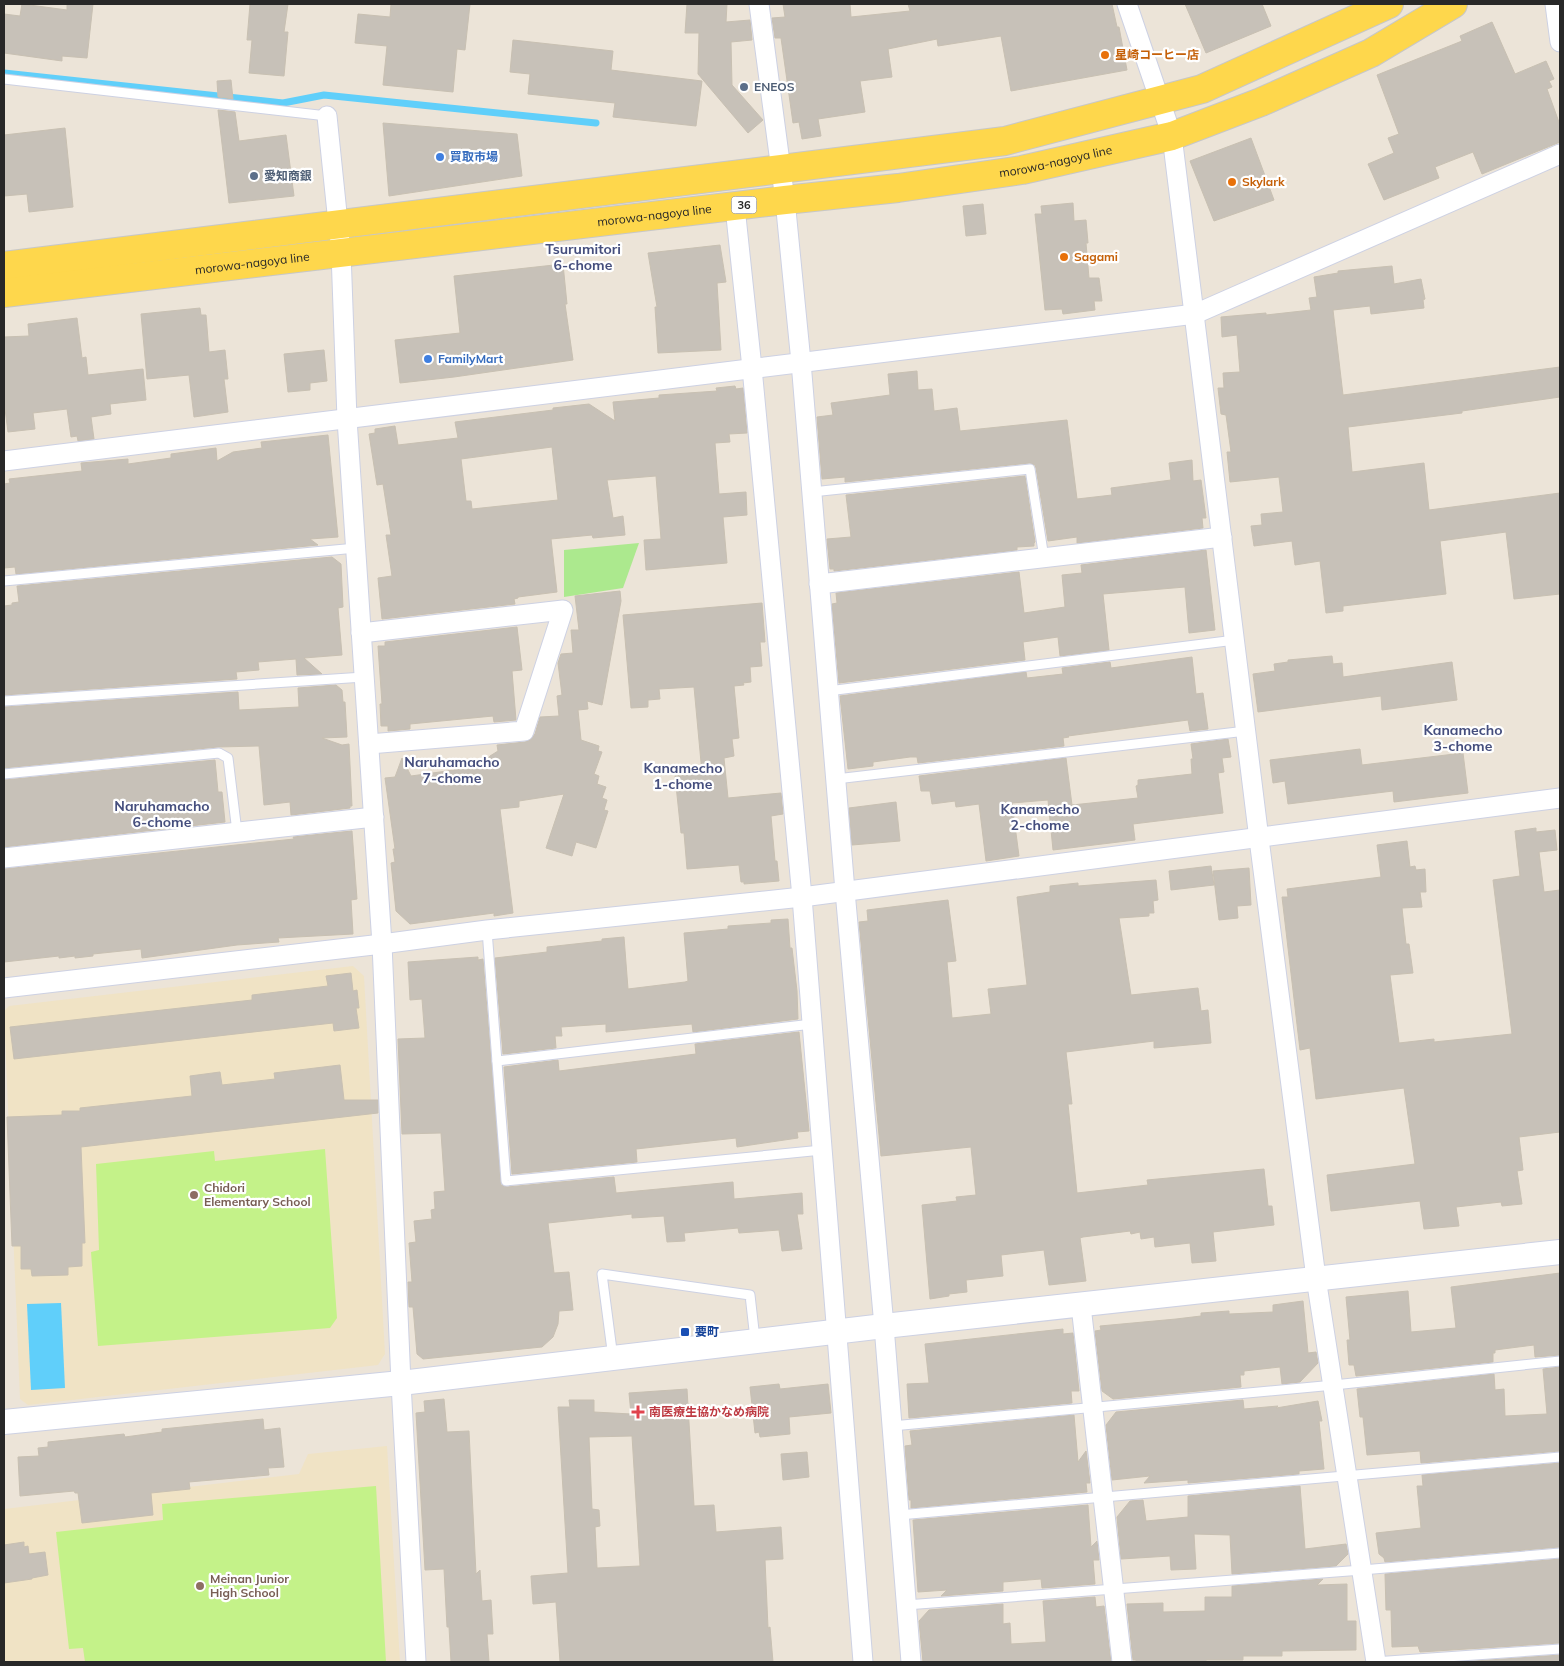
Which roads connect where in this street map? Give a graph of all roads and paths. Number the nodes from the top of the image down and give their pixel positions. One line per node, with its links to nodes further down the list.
1 (759, 4): 12 (street)
2 (1127, 4): 8 (street)
3 (1389, 4): 8 (main road)
4 (1453, 4): 10 (main road, morowa-nagoya line / 36)
5 (1555, 4): 6 (street)
6 (1560, 42)
7 (4, 79): 9 (lane)
8 (1160, 100): 10 (street); 12 (main road)
9 (327, 116): 15 (street)
10 (1172, 136): 13 (main road, morowa-nagoya line / 36); 19 (street)
11 (1560, 154): 19 (street)
12 (781, 169): 13 (street); 15 (main road)
13 (785, 200): 14 (main road, morowa-nagoya line / 36); 20 (street)
14 (735, 207): 16 (main road, morowa-nagoya line / 36); 21 (street)
15 (339, 224): 16 (street); 17 (main road)
16 (341, 252): 18 (main road, morowa-nagoya line / 36); 22 (street)
17 (4, 266)
18 (4, 293)
19 (1194, 314): 20 (street); 25 (street)
20 (800, 362): 21 (street); 24 (street)
21 (752, 368): 22 (street); 45 (street)
22 (347, 419): 23 (street); 26 (street)
23 (4, 461)
24 (812, 492): 27 (lane); 29 (street)
25 (1222, 536): 27 (street); 31 (street)
26 (356, 548): 28 (lane); 30 (street)
27 (1044, 558): 29 (street)
28 (4, 582)
29 (819, 584): 33 (street)
30 (362, 633): 32 (street); 36 (street)
31 (1235, 640): 33 (lane); 35 (street)
32 (364, 677): 34 (lane); 36 (street)
33 (828, 691): 38 (street)
34 (4, 701)
35 (1246, 731): 38 (lane); 42 (street)
36 (369, 744): 40 (street)
37 (4, 774): 41 (lane)
38 (836, 779): 44 (street)
39 (1560, 798): 42 (street)
40 (374, 817): 41 (street); 47 (street)
41 (237, 832): 43 (street)
42 (1259, 839): 44 (street); 53 (street)
43 (4, 858)
44 (845, 891): 45 (street); 55 (street)
45 (802, 897): 46 (street); 49 (street)
46 (487, 930): 47 (street); 50 (lane)
47 (382, 944): 48 (street); 60 (street)
48 (4, 988)
49 (812, 1024): 50 (lane); 51 (street)
50 (497, 1061): 51 (lane)
51 (822, 1150): 56 (street)
52 (1560, 1252): 53 (street)
53 (1316, 1278): 54 (street); 61 (street)
54 (1081, 1306): 55 (street); 62 (street)
55 (884, 1326): 56 (street); 65 (street)
56 (836, 1332): 57 (street); 76 (street)
57 (755, 1342): 58 (street); 58 (lane)
58 (613, 1358): 60 (street)
59 (1560, 1361): 61 (lane)
60 (400, 1383): 64 (street); 75 (street)
61 (1334, 1385): 62 (lane); 67 (street)
62 (1092, 1407): 65 (lane); 68 (street)
63 (4, 1414): 64 (street)
64 (4, 1422)
65 (892, 1426): 69 (street)
66 (1560, 1457): 67 (lane)
67 (1348, 1476): 68 (lane); 71 (street)
68 (1103, 1498): 69 (lane); 72 (street)
69 (899, 1515): 73 (street)
70 (1560, 1553): 71 (lane)
71 (1362, 1570): 72 (lane); 79 (street)
72 (1114, 1590): 73 (lane); 78 (street)
73 (906, 1605): 77 (street)
74 (1560, 1649): 79 (lane)
75 (416, 1662)
76 (863, 1662)
77 (911, 1662)
78 (1122, 1662)
79 (1375, 1662)

